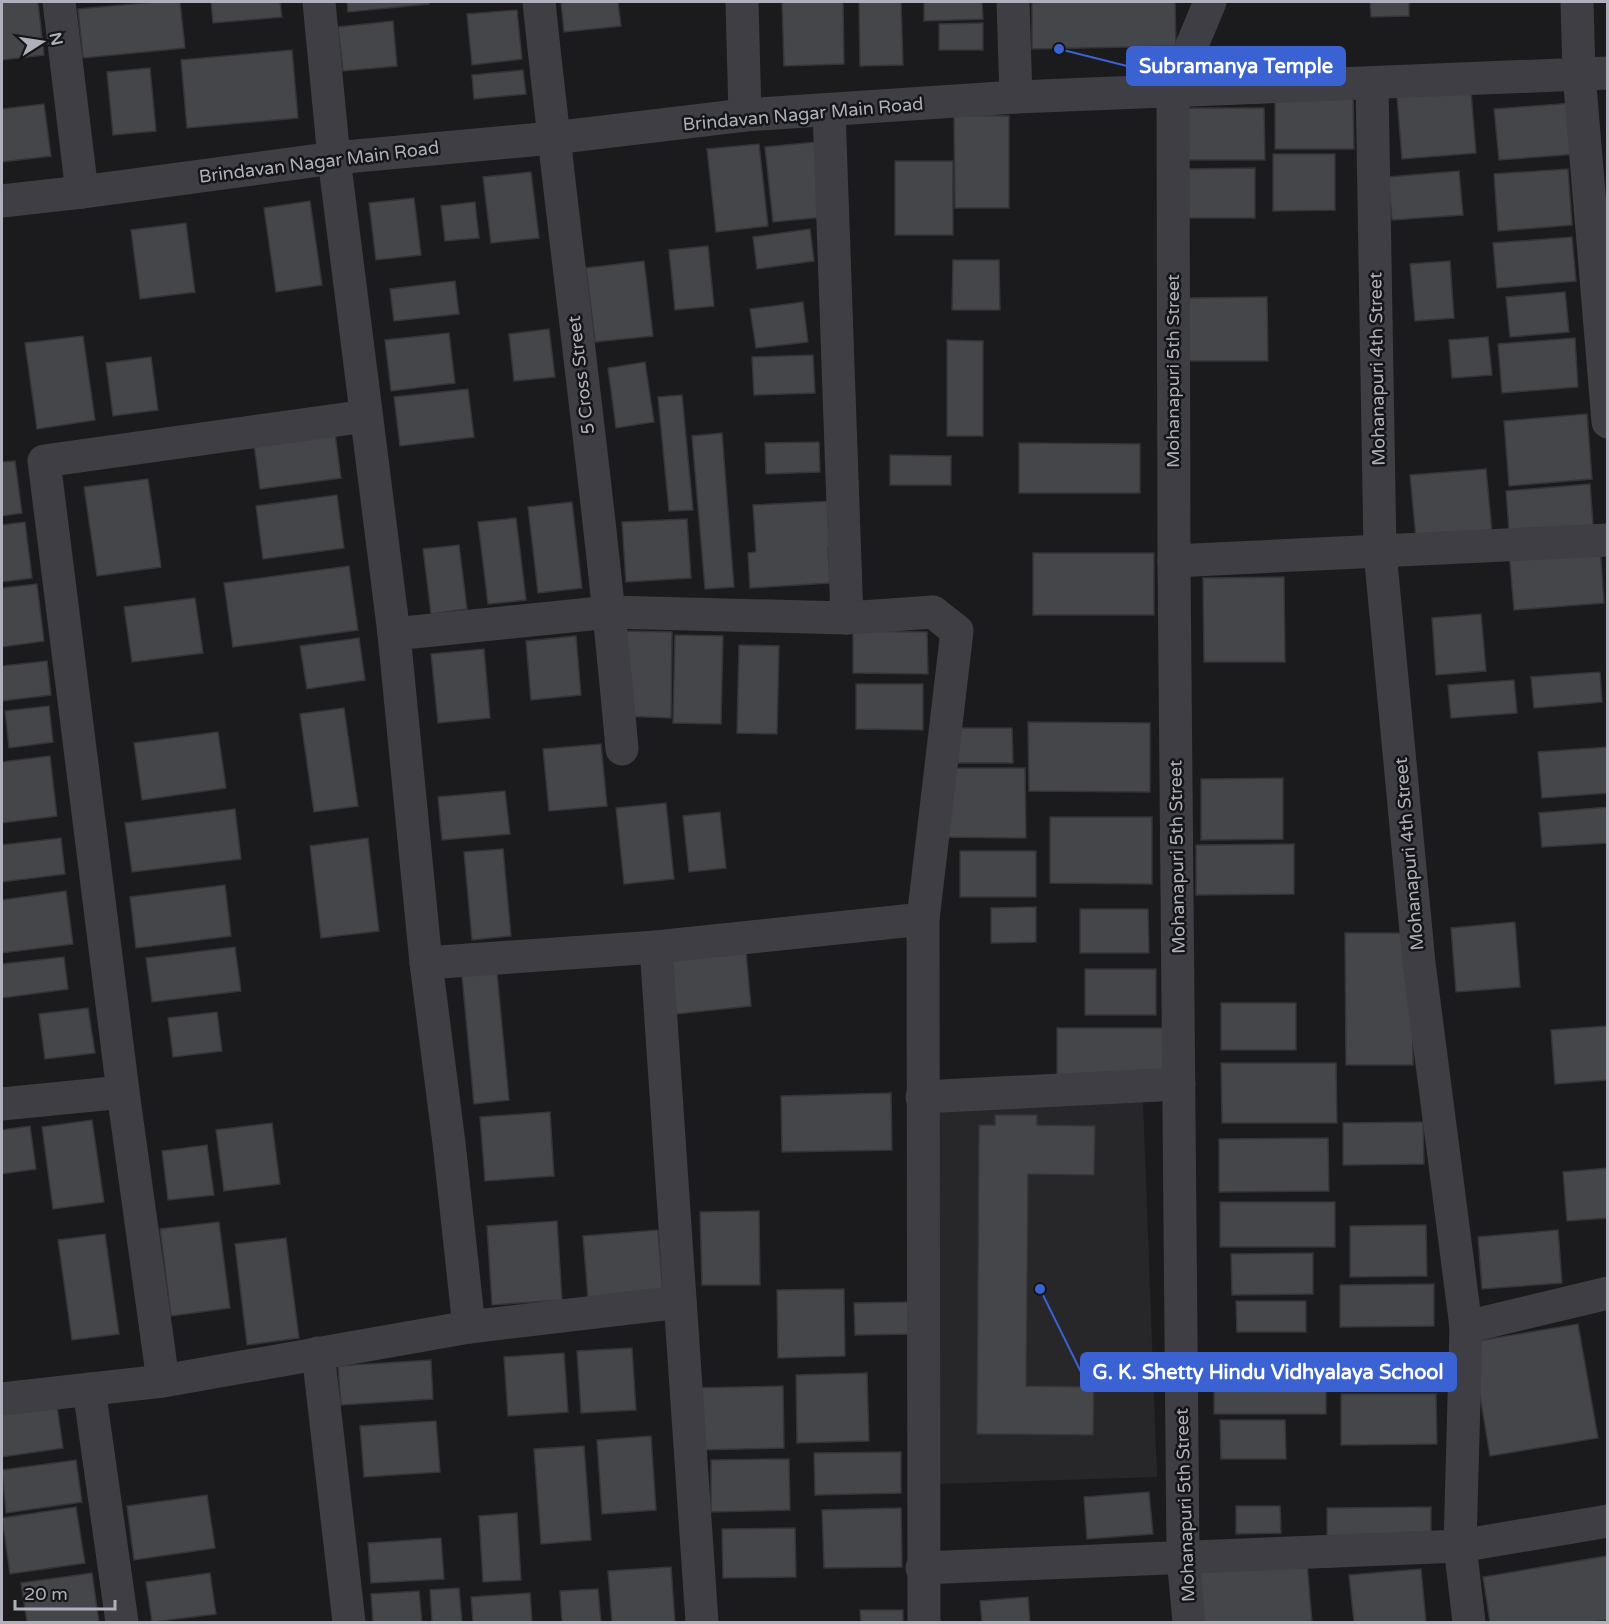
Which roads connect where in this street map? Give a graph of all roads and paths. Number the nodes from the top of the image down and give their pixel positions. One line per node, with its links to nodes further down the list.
1 (59, 2): 16 (street)
2 (319, 2): 15 (street)
3 (539, 2): 14 (street, 5 Cross Street)
4 (742, 2): 13 (street)
5 (1013, 2): 11 (street)
6 (1210, 2): 10 (street)
7 (1576, 2): 8 (street)
8 (1593, 74): 9 (street, Brindavan Nagar Main Road); 19 (street)
9 (1372, 83): 10 (street, Brindavan Nagar Main Road); 21 (street, Mohanapuri 4th Street)
10 (1173, 91): 11 (street, Brindavan Nagar Main Road); 22 (street, Mohanapuri 5th Street)
11 (1016, 97): 12 (street, Brindavan Nagar Main Road)
12 (829, 111): 13 (street, Brindavan Nagar Main Road); 24 (street)
13 (745, 116): 14 (street, Brindavan Nagar Main Road)
14 (553, 138): 15 (street, Brindavan Nagar Main Road); 23 (street, 5 Cross Street)
15 (334, 158): 16 (street, Brindavan Nagar Main Road); 18 (street)
16 (82, 192): 17 (street, Brindavan Nagar Main Road)
17 (2, 201)
18 (366, 416): 25 (street); 31 (street)
19 (1608, 422)
20 (1608, 540): 21 (street)
21 (1380, 552): 22 (street); 37 (street, Mohanapuri 4th Street)
22 (1174, 561): 30 (street, Mohanapuri 5th Street)
23 (610, 612): 24 (street); 25 (street); 26 (street, 5 Cross Street)
24 (847, 618): 27 (street)
25 (394, 634): 29 (street)
26 (622, 749)
27 (923, 919): 28 (street); 32 (street)
28 (656, 947): 29 (street); 35 (street)
29 (426, 963): 36 (street)
30 (1179, 1084): 32 (street); 44 (street, Mohanapuri 5th Street)
31 (123, 1092): 33 (street); 39 (street)
32 (922, 1097): 45 (street)
33 (2, 1104)
34 (1608, 1293): 37 (street)
35 (680, 1302): 36 (street); 48 (street)
36 (469, 1327): 38 (street)
37 (1466, 1327): 43 (street, Mohanapuri 4th Street)
38 (318, 1353): 39 (street); 47 (street)
39 (163, 1381): 40 (street)
40 (89, 1389): 41 (street); 46 (street)
41 (2, 1399)
42 (1608, 1521): 43 (street)
43 (1460, 1546): 44 (street); 51 (street, Mohanapuri 4th Street)
44 (1184, 1557): 45 (street); 50 (street, Mohanapuri 5th Street)
45 (922, 1568): 49 (street)
46 (122, 1623)
47 (349, 1623)
48 (702, 1623)
49 (924, 1623)
50 (1189, 1623)
51 (1470, 1623)

